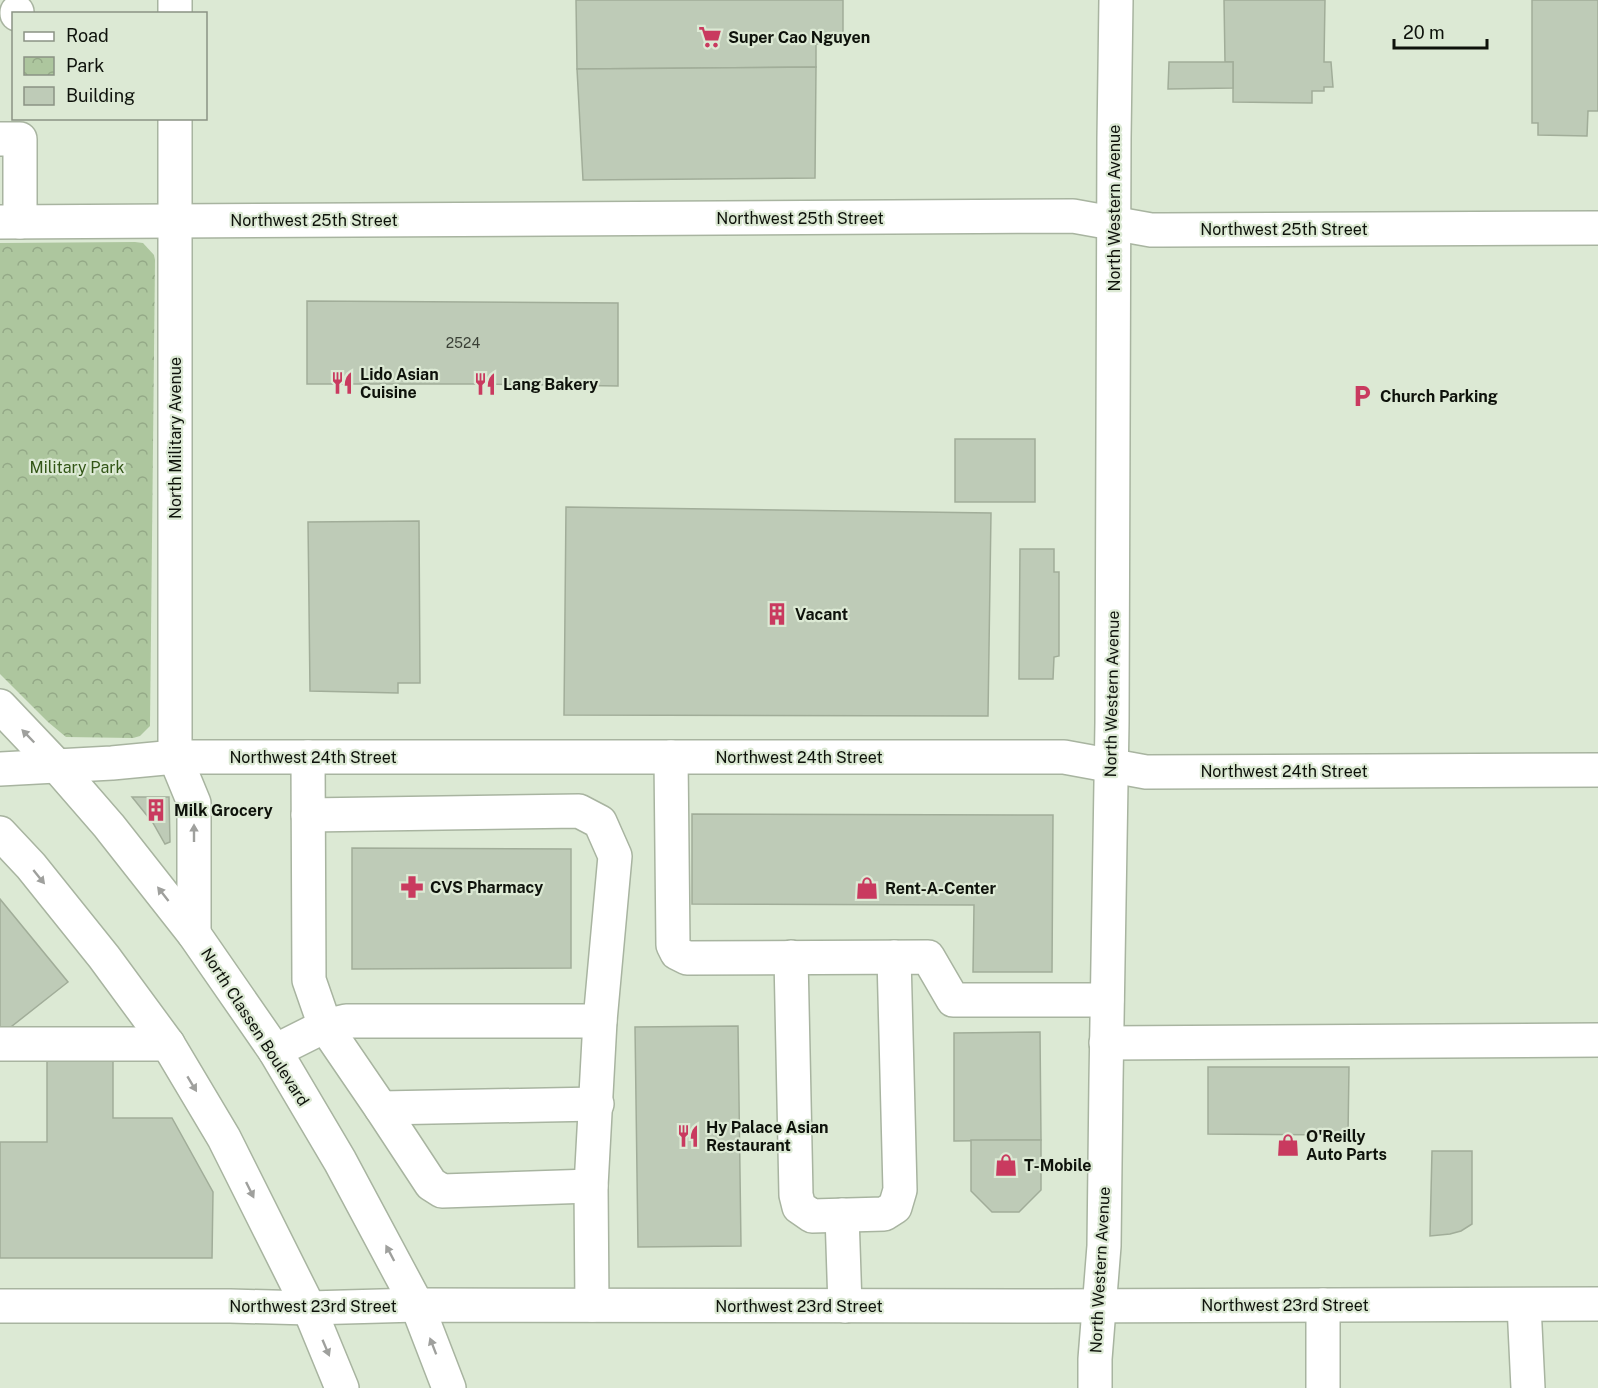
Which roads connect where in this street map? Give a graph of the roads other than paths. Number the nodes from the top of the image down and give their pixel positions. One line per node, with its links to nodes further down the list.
1 (1116, 0): 6 (street, North Western Avenue)
2 (174, 120): 4 (street, North Military Avenue)
3 (13, 132): 5 (street)
4 (174, 221): 5 (street, Northwest 25th Street); 6 (street, Northwest 25th Street); 9 (street, North Military Avenue)
5 (10, 222)
6 (1114, 223): 7 (street, Northwest 25th Street); 13 (street, North Western Avenue)
7 (1598, 228)
8 (0, 706): 12 (street, North Classen Boulevard, one-way to 8)
9 (175, 757): 10 (street, Northwest 24th Street); 12 (street, Northwest 24th Street); 18 (street, one-way to 9)
10 (308, 757): 11 (street, Northwest 24th Street); 16 (street)
11 (671, 757): 13 (street, Northwest 24th Street); 19 (street)
12 (57, 765): 14 (street, Northwest 24th Street); 18 (street, North Classen Boulevard, one-way to 12)
13 (1111, 765): 15 (street, Northwest 24th Street); 21 (street, North Western Avenue)
14 (0, 769)
15 (1598, 770)
16 (308, 815): 22 (street); 23 (street)
17 (3, 842): 27 (street, one-way to 27)
18 (194, 934): 28 (street, North Classen Boulevard)
19 (791, 957): 20 (street); 32 (street)
20 (894, 957): 21 (street); 32 (street)
21 (1107, 1000): 25 (street, North Western Avenue)
22 (600, 1021): 23 (street); 29 (street)
23 (325, 1026): 28 (street); 30 (street)
24 (1598, 1040): 25 (street)
25 (1106, 1043): 35 (street, North Western Avenue)
26 (0, 1044): 27 (street)
27 (168, 1044): 41 (street, one-way to 41)
28 (275, 1052): 33 (street, North Classen Boulevard, one-way to 28)
29 (597, 1104): 30 (street); 31 (street)
30 (381, 1108): 31 (street)
31 (591, 1186): 34 (street)
32 (842, 1215): 40 (street)
33 (417, 1305): 34 (street, Northwest 23rd Street); 41 (street, Northwest 23rd Street); 43 (street, North Classen Boulevard, one-way to 33)
34 (592, 1305): 40 (street, Northwest 23rd Street)
35 (1100, 1305): 36 (street, Northwest 23rd Street); 40 (street, Northwest 23rd Street); 44 (street, North Western Avenue)
36 (1323, 1305): 37 (street, Northwest 23rd Street); 45 (street)
37 (1524, 1305): 38 (street, Northwest 23rd Street); 46 (street)
38 (1598, 1305)
39 (0, 1306): 41 (street, Northwest 23rd Street)
40 (845, 1306)
41 (309, 1308): 42 (street, one-way to 42)
42 (342, 1388)
43 (449, 1388)
44 (1095, 1388)
45 (1323, 1388)
46 (1528, 1388)

